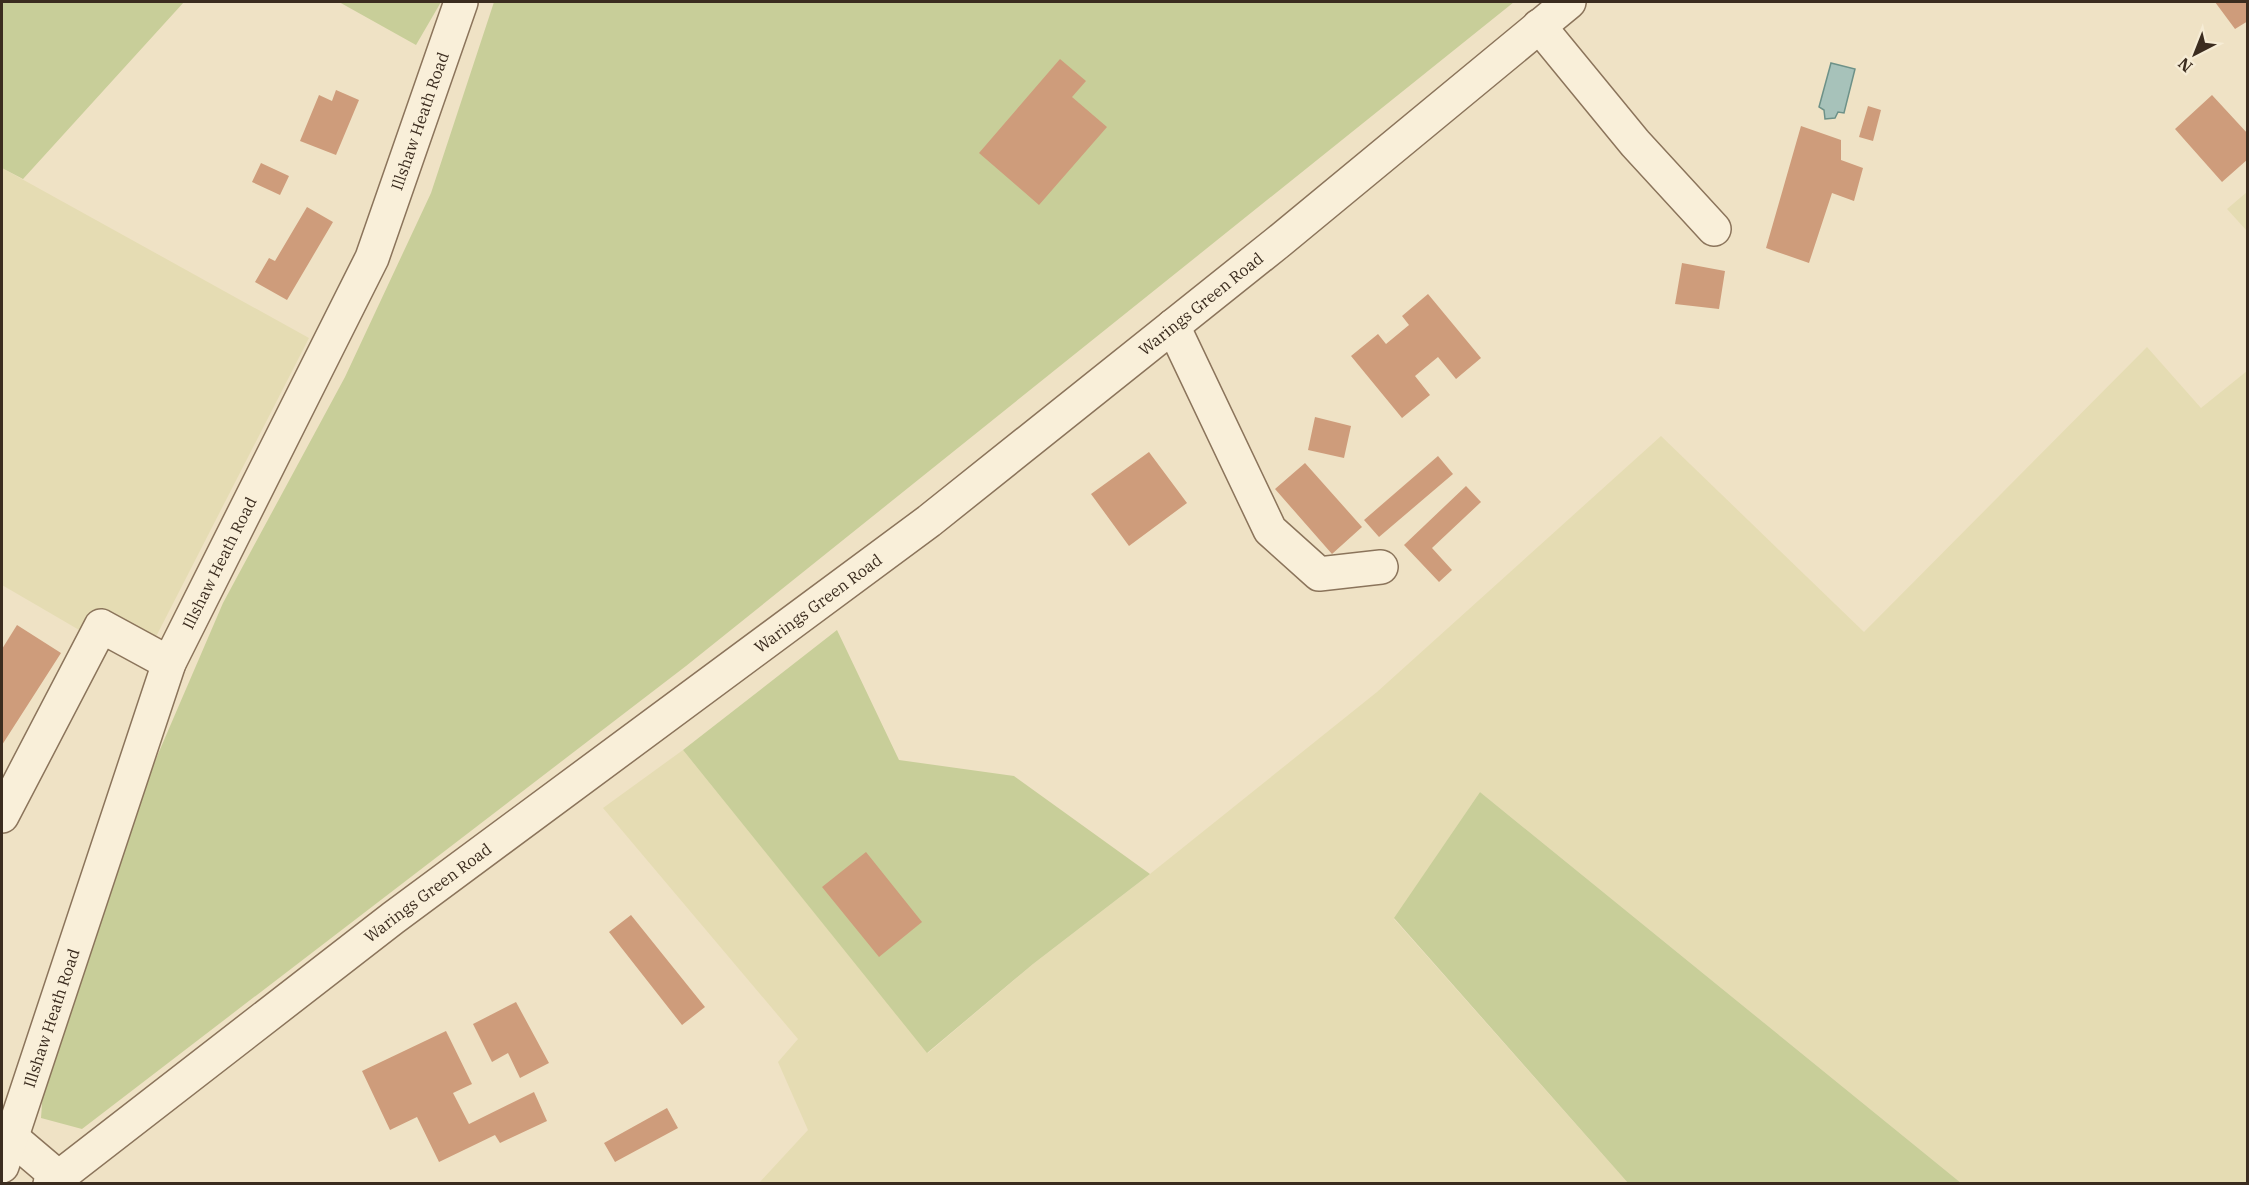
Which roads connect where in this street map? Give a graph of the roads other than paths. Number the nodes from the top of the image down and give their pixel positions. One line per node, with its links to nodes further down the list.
1 (461, 2): 7 (street, Illshaw Heath Road)
2 (1569, 2): 3 (street, Warings Green Road)
3 (1539, 26): 4 (street); 5 (street, Warings Green Road)
4 (1714, 229)
5 (1173, 326): 6 (street); 10 (street, Warings Green Road)
6 (1381, 567)
7 (169, 663): 8 (street); 9 (street, Illshaw Heath Road)
8 (2, 816)
9 (6, 1152): 10 (street, Illshaw Heath Road)
10 (54, 1180)

